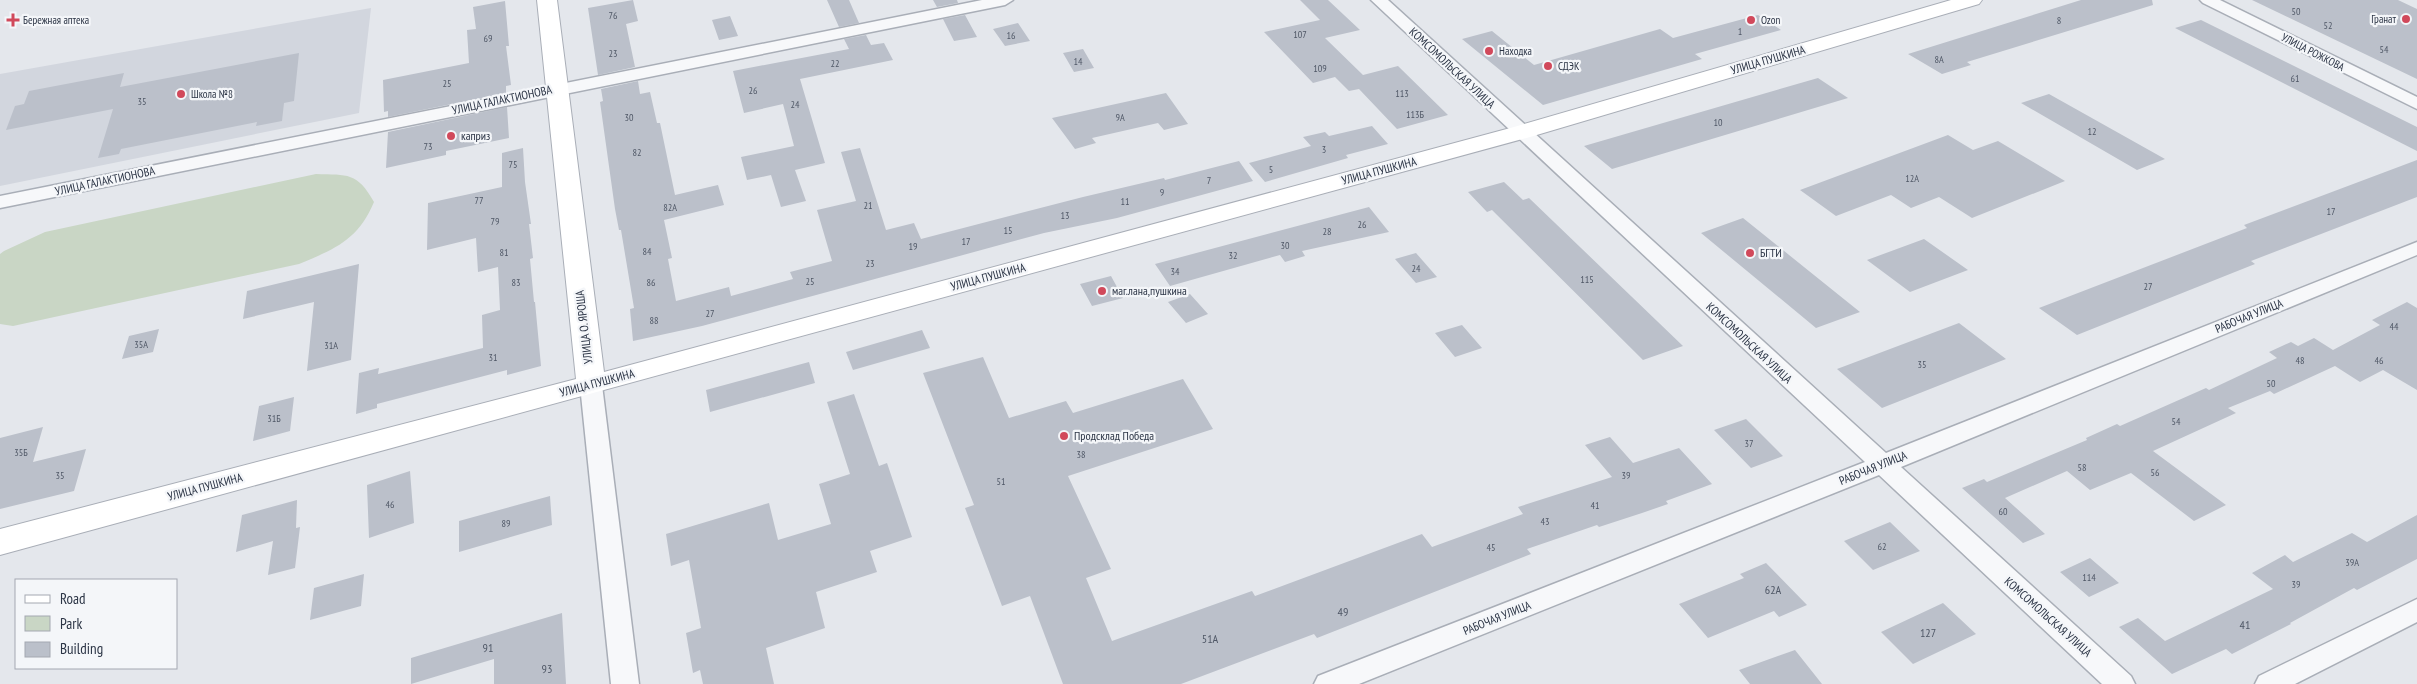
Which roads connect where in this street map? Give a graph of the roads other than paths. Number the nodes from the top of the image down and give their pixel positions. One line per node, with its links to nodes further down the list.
1 (547, 0): 6 (main road, УЛИЦА О. ЯРОША)
2 (1005, 0): 6 (street, УЛИЦА ГАЛАКТИОНОВА)
3 (1379, 0): 8 (street, КОМСОМОЛЬСКАЯ УЛИЦА)
4 (1972, 0): 8 (main road, УЛИЦА ПУШКИНА)
5 (2208, 0): 7 (street, УЛИЦА РОЖКОВА)
6 (555, 89): 9 (street, УЛИЦА ГАЛАКТИОНОВА); 11 (main road, УЛИЦА О. ЯРОША)
7 (2417, 104)
8 (1522, 132): 11 (main road, УЛИЦА ПУШКИНА); 12 (street, КОМСОМОЛЬСКАЯ УЛИЦА)
9 (0, 202)
10 (2417, 248): 12 (street, РАБОЧАЯ УЛИЦА)
11 (591, 384): 13 (main road, УЛИЦА ПУШКИНА); 15 (street, УЛИЦА О. ЯРОША)
12 (1881, 465): 16 (street, РАБОЧАЯ УЛИЦА); 17 (street, КОМСОМОЛЬСКАЯ УЛИЦА)
13 (0, 542)
14 (2417, 610): 18 (street)
15 (625, 684)
16 (1328, 684)
17 (2122, 684)
18 (2269, 684)

